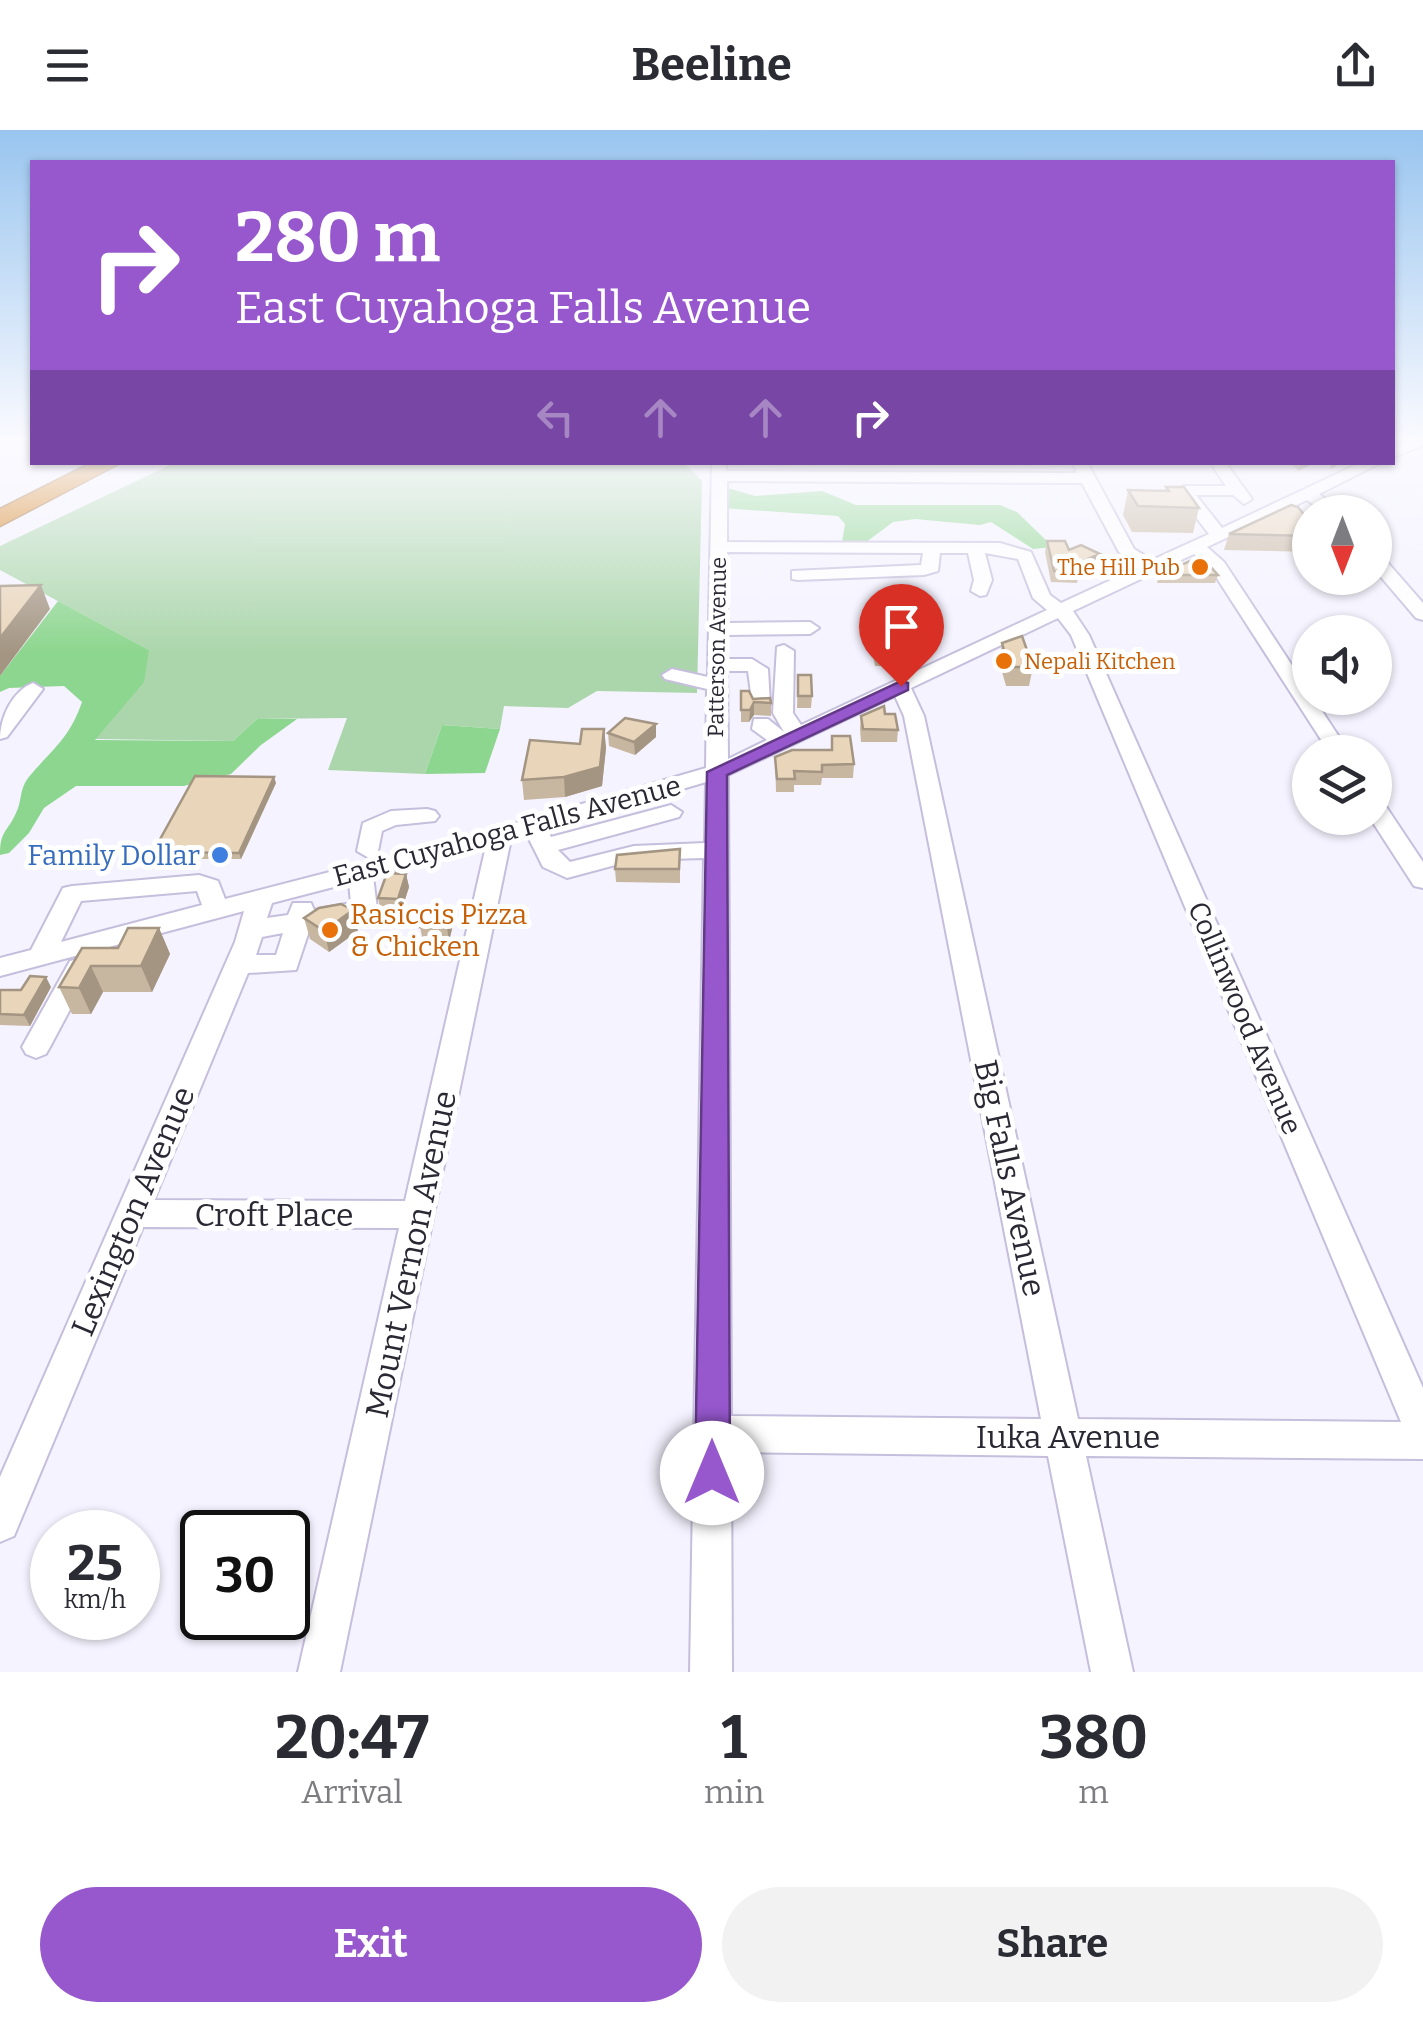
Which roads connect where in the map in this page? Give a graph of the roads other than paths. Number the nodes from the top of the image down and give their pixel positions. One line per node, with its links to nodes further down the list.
1 (719, 509): 8 (street, Patterson Avenue)
2 (1104, 509): 12 (street)
3 (1198, 509): 7 (street)
4 (1254, 509): 6 (street)
5 (1278, 509): 6 (street, East Cuyahoga Falls Avenue)
6 (1265, 515): 7 (street, East Cuyahoga Falls Avenue)
7 (1220, 536): 9 (street, East Cuyahoga Falls Avenue)
8 (719, 547): 10 (street); 18 (street, Patterson Avenue)
9 (1197, 547): 12 (street, East Cuyahoga Falls Avenue); 26 (street)
10 (930, 548): 11 (street); 13 (street)
11 (975, 548): 15 (street); 16 (street, Collinwood Avenue)
12 (1154, 569): 16 (street, East Cuyahoga Falls Avenue)
13 (798, 575)
14 (1392, 578): 17 (street)
15 (980, 592)
16 (1060, 612): 23 (street, East Cuyahoga Falls Avenue); 52 (street, Collinwood Avenue)
17 (1423, 614)
18 (718, 628): 19 (street); 22 (street, Patterson Avenue)
19 (810, 628)
20 (784, 651): 27 (street)
21 (672, 675): 22 (street)
22 (718, 675): 27 (street); 28 (street, Patterson Avenue)
23 (901, 686): 27 (street, East Cuyahoga Falls Avenue); 54 (street, Big Falls Avenue)
24 (33, 689): 25 (street)
25 (0, 734)
26 (1328, 735)
27 (791, 739): 28 (street, East Cuyahoga Falls Avenue)
28 (717, 772): 29 (street, East Cuyahoga Falls Avenue); 34 (street, Patterson Avenue)
29 (670, 800): 30 (street, East Cuyahoga Falls Avenue); 35 (street)
30 (599, 819): 33 (street, East Cuyahoga Falls Avenue); 37 (street)
31 (1392, 833): 39 (street)
32 (500, 835): 33 (street, East Cuyahoga Falls Avenue); 36 (street, East Cuyahoga Falls Avenue); 51 (street, Mount Vernon Avenue)
33 (539, 836): 37 (street)
34 (717, 850): 35 (street); 53 (street, Patterson Avenue)
35 (677, 852): 37 (street)
36 (420, 855): 38 (street, East Cuyahoga Falls Avenue); 38 (street)
37 (618, 856)
38 (364, 861): 40 (street, East Cuyahoga Falls Avenue); 43 (street)
39 (1423, 880)
40 (300, 887): 41 (street, East Cuyahoga Falls Avenue); 43 (street)
41 (261, 898): 42 (street, East Cuyahoga Falls Avenue); 44 (street, Lexington Avenue)
42 (216, 910): 45 (street, East Cuyahoga Falls Avenue); 46 (street)
43 (298, 923): 44 (street); 47 (street)
44 (252, 930): 47 (street, Lexington Avenue)
45 (93, 943): 46 (street, East Cuyahoga Falls Avenue); 49 (street)
46 (41, 956): 48 (street, East Cuyahoga Falls Avenue)
47 (239, 964): 50 (street, Lexington Avenue)
48 (0, 967)
49 (36, 1047)
50 (130, 1213): 51 (street, Croft Place); 56 (street, Lexington Avenue)
51 (418, 1215): 57 (street, Mount Vernon Avenue)
52 (1423, 1430)
53 (713, 1434): 54 (street, Iuka Avenue); 58 (street, Patterson Avenue)
54 (1064, 1437): 55 (street, Iuka Avenue); 59 (street, Big Falls Avenue)
55 (1423, 1441)
56 (0, 1522)
57 (319, 1672)
58 (710, 1672)
59 (1112, 1672)

